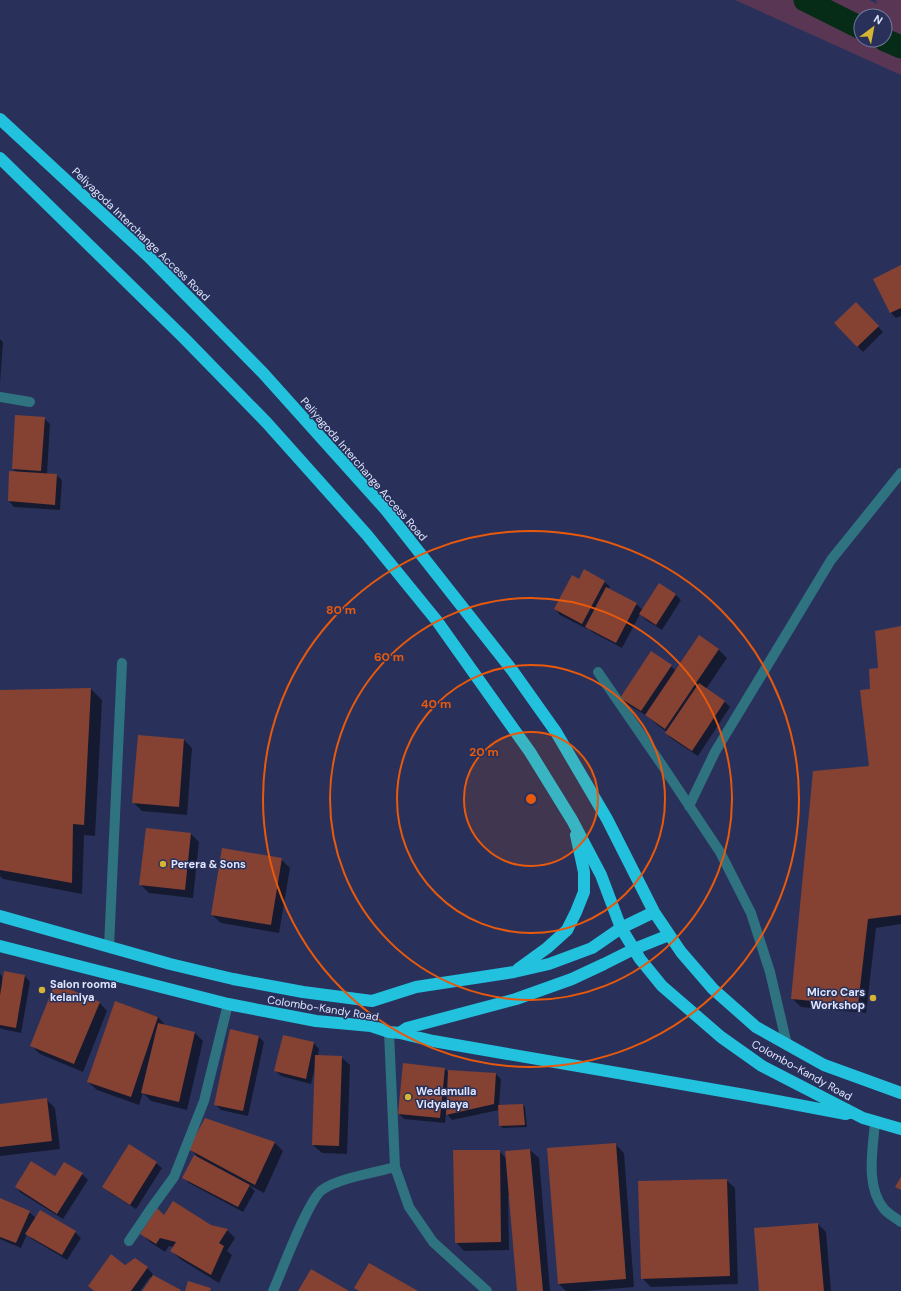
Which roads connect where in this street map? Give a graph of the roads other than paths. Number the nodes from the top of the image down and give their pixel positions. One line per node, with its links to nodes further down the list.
1 (0, 119): 10 (highway, Peliyagoda Interchange Access Road)
2 (0, 158): 9 (highway)
3 (0, 397): 4 (street)
4 (30, 402)
5 (901, 473): 8 (street)
6 (122, 663): 15 (street)
7 (598, 672): 8 (street)
8 (689, 806): 20 (street)
9 (572, 820): 12 (highway); 17 (highway)
10 (654, 912): 12 (highway, Colombo-Kandy Road); 13 (highway, Colombo-Kandy Road)
11 (0, 916): 15 (highway, Colombo-Kandy Road)
12 (621, 928): 16 (highway, Colombo-Kandy Road); 17 (highway, Colombo-Kandy Road)
13 (669, 935): 16 (highway); 20 (highway, Colombo-Kandy Road)
14 (0, 946): 18 (highway, Colombo-Kandy Road)
15 (109, 947): 17 (highway, Colombo-Kandy Road)
16 (634, 949): 19 (highway); 22 (highway, Colombo-Kandy Road)
17 (514, 972)
18 (228, 1004): 19 (highway, Colombo-Kandy Road); 27 (street)
19 (394, 1032): 22 (highway, Colombo-Kandy Road); 25 (street)
20 (787, 1045): 21 (highway, Colombo-Kandy Road)
21 (901, 1093)
22 (863, 1118): 23 (highway, Colombo-Kandy Road)
23 (875, 1122): 24 (highway, Colombo-Kandy Road); 26 (street)
24 (901, 1129)
25 (395, 1167): 28 (street); 29 (street)
26 (901, 1222)
27 (129, 1241)
28 (274, 1291)
29 (487, 1291)

